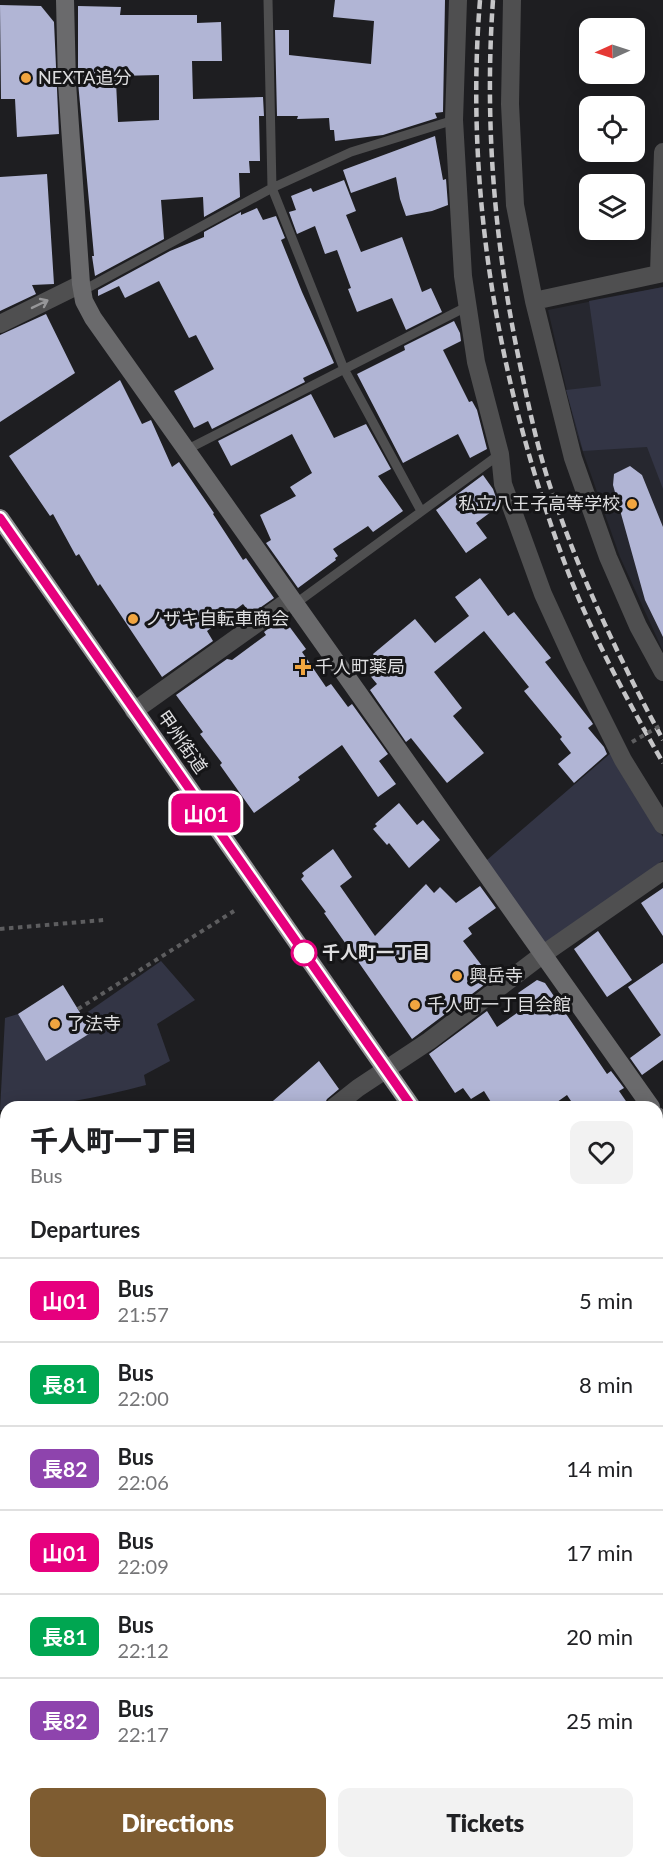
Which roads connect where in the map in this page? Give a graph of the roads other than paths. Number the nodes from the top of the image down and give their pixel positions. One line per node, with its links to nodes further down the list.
1 (65, 0): 9 (street)
2 (267, 0): 7 (lane)
3 (458, 0): 5 (street)
4 (512, 0): 10 (street)
5 (454, 120): 7 (lane); 11 (street)
6 (663, 152): 8 (street)
7 (272, 188): 9 (lane); 13 (lane)
8 (661, 273): 10 (street)
9 (81, 287): 12 (street, one-way to 9); 14 (street)
10 (534, 301): 19 (street)
11 (468, 306): 13 (lane); 15 (street)
12 (0, 324)
13 (344, 369): 14 (lane); 16 (lane)
14 (188, 449): 18 (street)
15 (500, 454): 16 (lane); 21 (street)
16 (421, 511): 18 (lane)
17 (0, 518): 20 (highway, 甲州街道)
18 (293, 601): 20 (street); 23 (street)
19 (663, 672)
20 (134, 711): 24 (highway, 甲州街道)
21 (663, 825)
22 (663, 871): 23 (street)
23 (542, 955): 24 (street); 27 (street)
24 (386, 1071): 25 (street); 26 (highway, 甲州街道)
25 (341, 1101)
26 (408, 1101)
27 (647, 1101)

